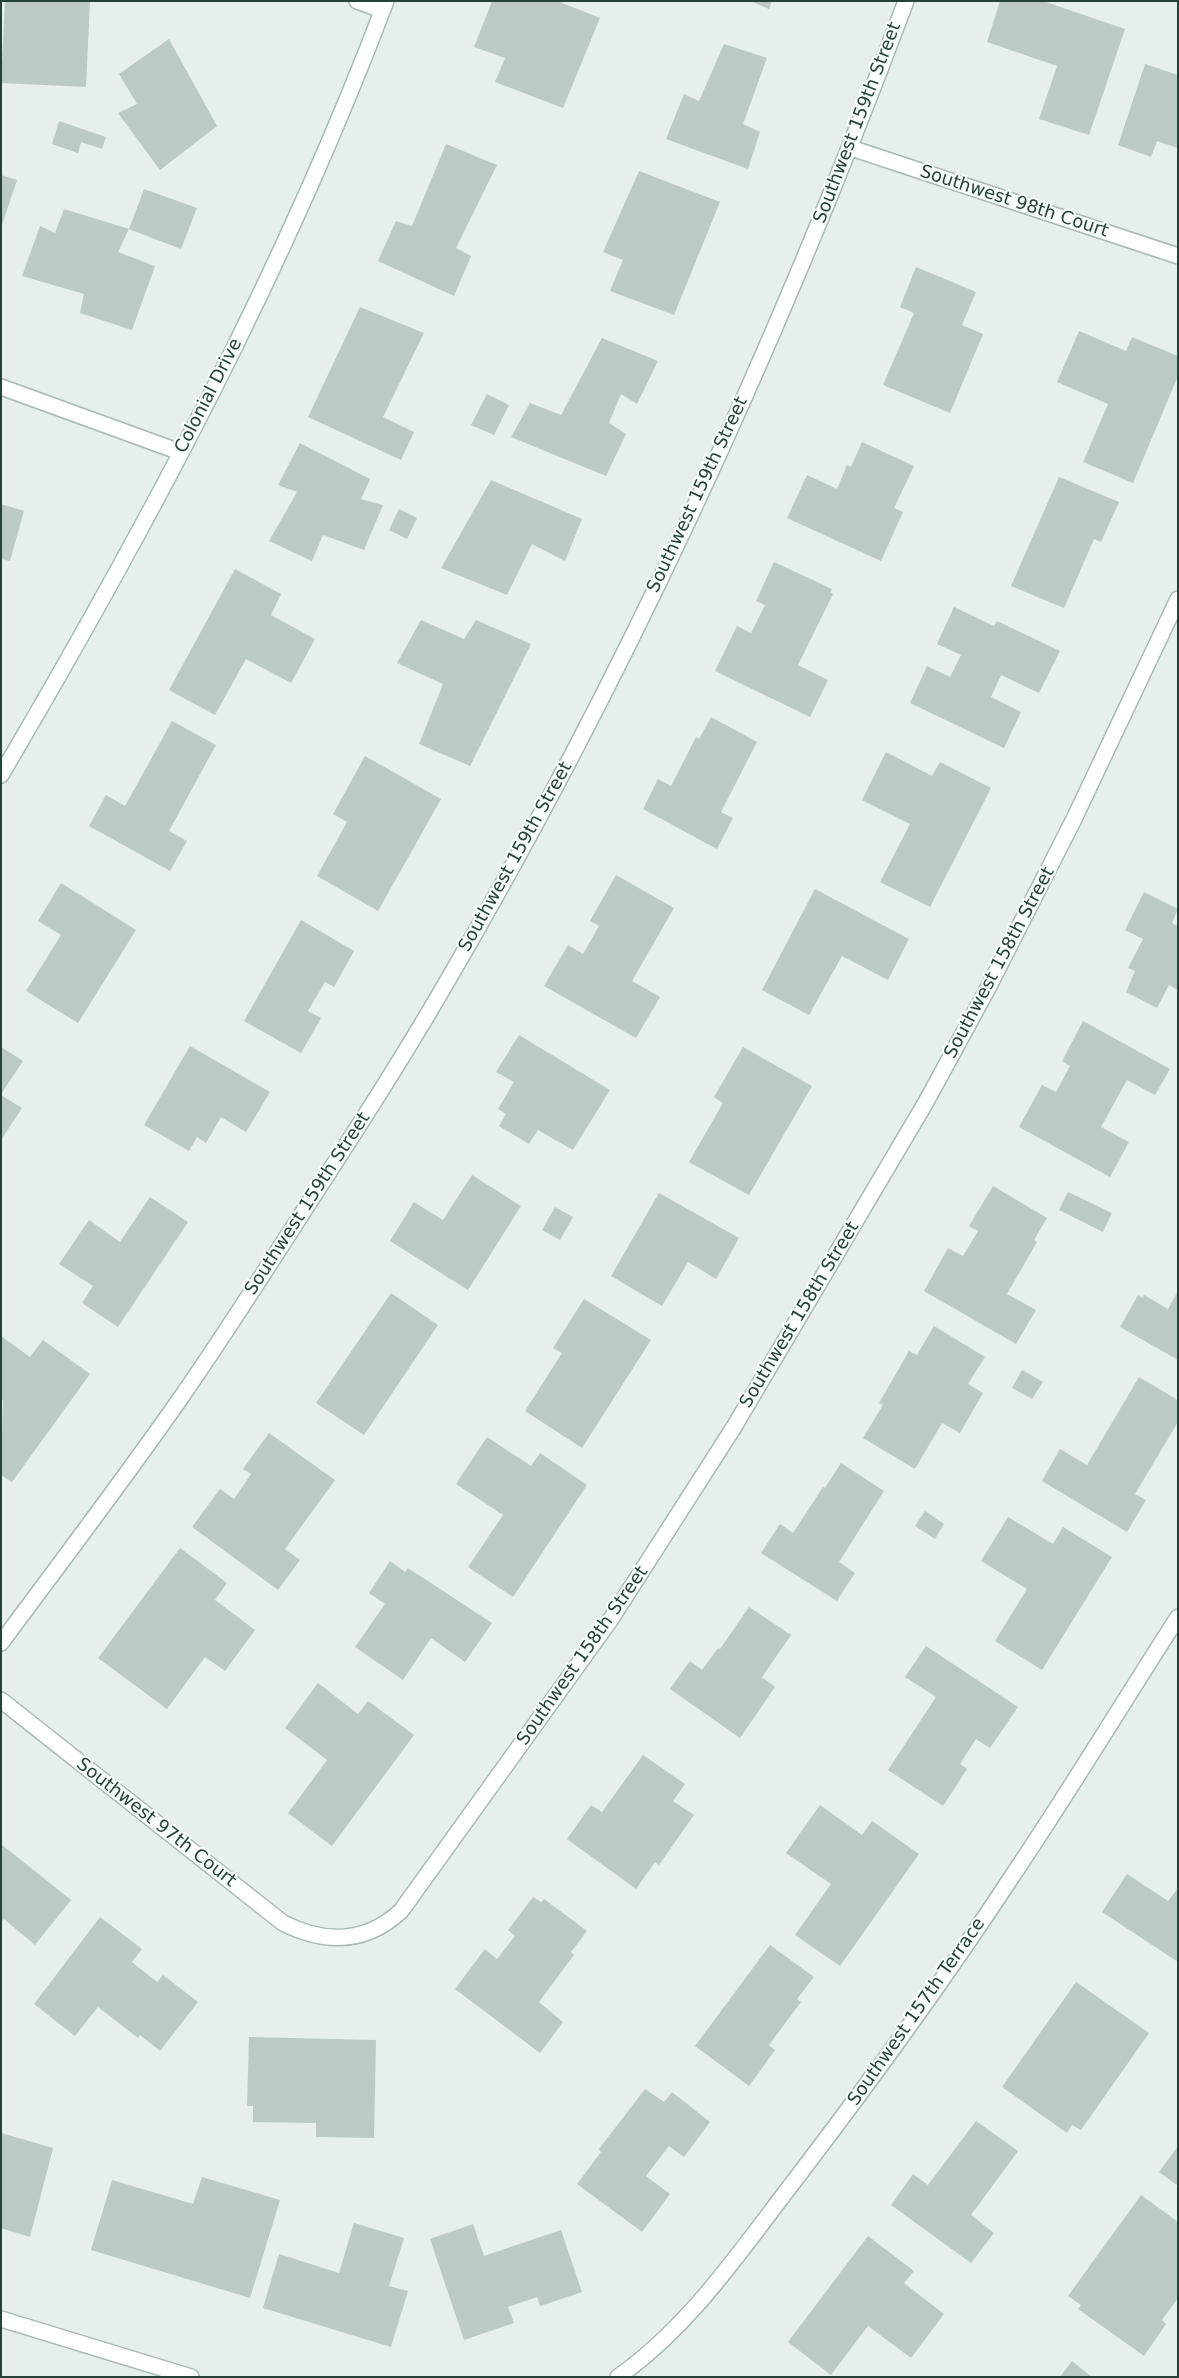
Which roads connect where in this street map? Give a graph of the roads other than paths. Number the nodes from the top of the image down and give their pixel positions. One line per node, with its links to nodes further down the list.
1 (357, 1): 3 (street)
2 (906, 1): 4 (street, Southwest 159th Street)
3 (384, 6): 7 (street, Colonial Drive)
4 (851, 148): 5 (street, Southwest 98th Court); 11 (street, Southwest 159th Street)
5 (1178, 256)
6 (1, 387): 7 (street)
7 (180, 452): 9 (street, Colonial Drive)
8 (1178, 599): 13 (street, Southwest 158th Street)
9 (1, 775)
10 (1178, 1617): 16 (street, Southwest 157th Terrace)
11 (1, 1643)
12 (1, 1700): 13 (street, Southwest 97th Court)
13 (316, 1936)
14 (1, 2320): 15 (street)
15 (191, 2377)
16 (618, 2377)

